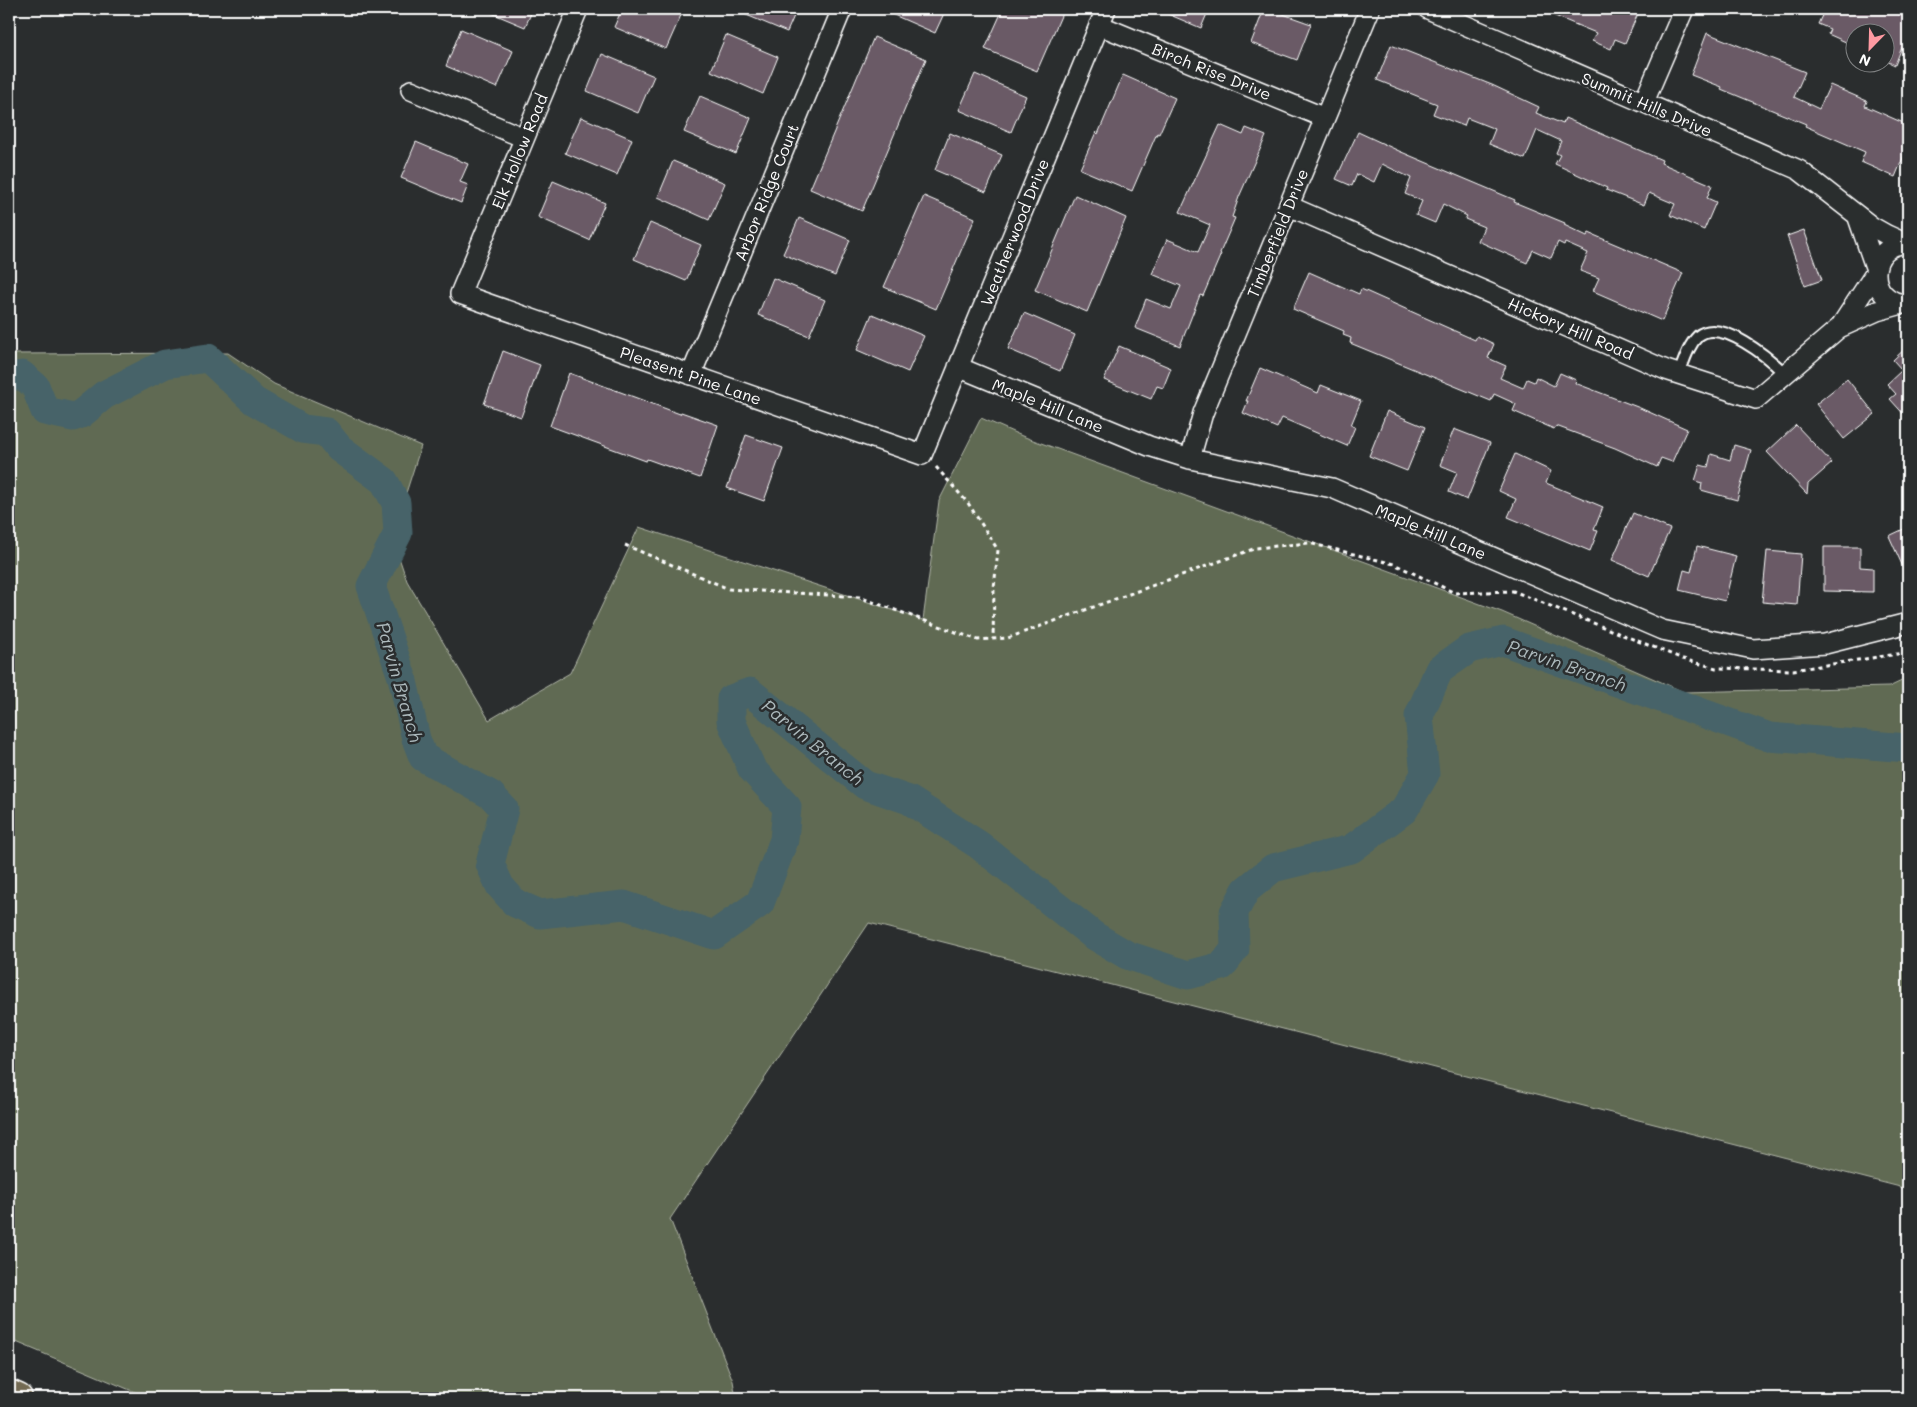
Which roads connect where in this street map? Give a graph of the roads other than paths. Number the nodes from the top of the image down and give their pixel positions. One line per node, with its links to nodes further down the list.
1 (578, 9): 10 (street, Elk Hollow Road)
2 (842, 9): 21 (street, Arbor Ridge Court)
3 (1370, 9): 9 (street, Timberfield Drive)
4 (1428, 9): 8 (street, Summit Hills Drive)
5 (1684, 9): 8 (street)
6 (1103, 17): 9 (street, Birch Rise Drive); 18 (street, Weatherwood Drive)
7 (411, 90): 10 (street)
8 (1644, 102): 12 (street, Summit Hills Drive)
9 (1325, 118): 11 (street, Timberfield Drive)
10 (524, 138): 15 (street, Elk Hollow Road)
11 (1289, 206): 19 (street, Hickory Hill Road); 23 (street, Timberfield Drive)
12 (1857, 215): 13 (street, Summit Hills Drive); 14 (street)
13 (1908, 244): 14 (street, Hickory Hill Road)
14 (1876, 271): 16 (street); 17 (street, Hickory Hill Road)
15 (460, 294): 21 (street, Pleasent Pine Lane)
16 (1906, 304): 17 (street, Hickory Hill Road)
17 (1839, 328): 20 (street, Hickory Hill Road)
18 (958, 368): 22 (street, Weatherwood Drive); 23 (street, Maple Hill Lane)
19 (1678, 374): 20 (street, Hickory Hill Road); 20 (lane)
20 (1785, 374)
21 (691, 375): 22 (street, Pleasent Pine Lane)
22 (922, 455)
23 (1190, 459): 24 (street, Maple Hill Lane)
24 (1908, 623)
25 (9, 1394): 26 (highway)
26 (18, 1398)

